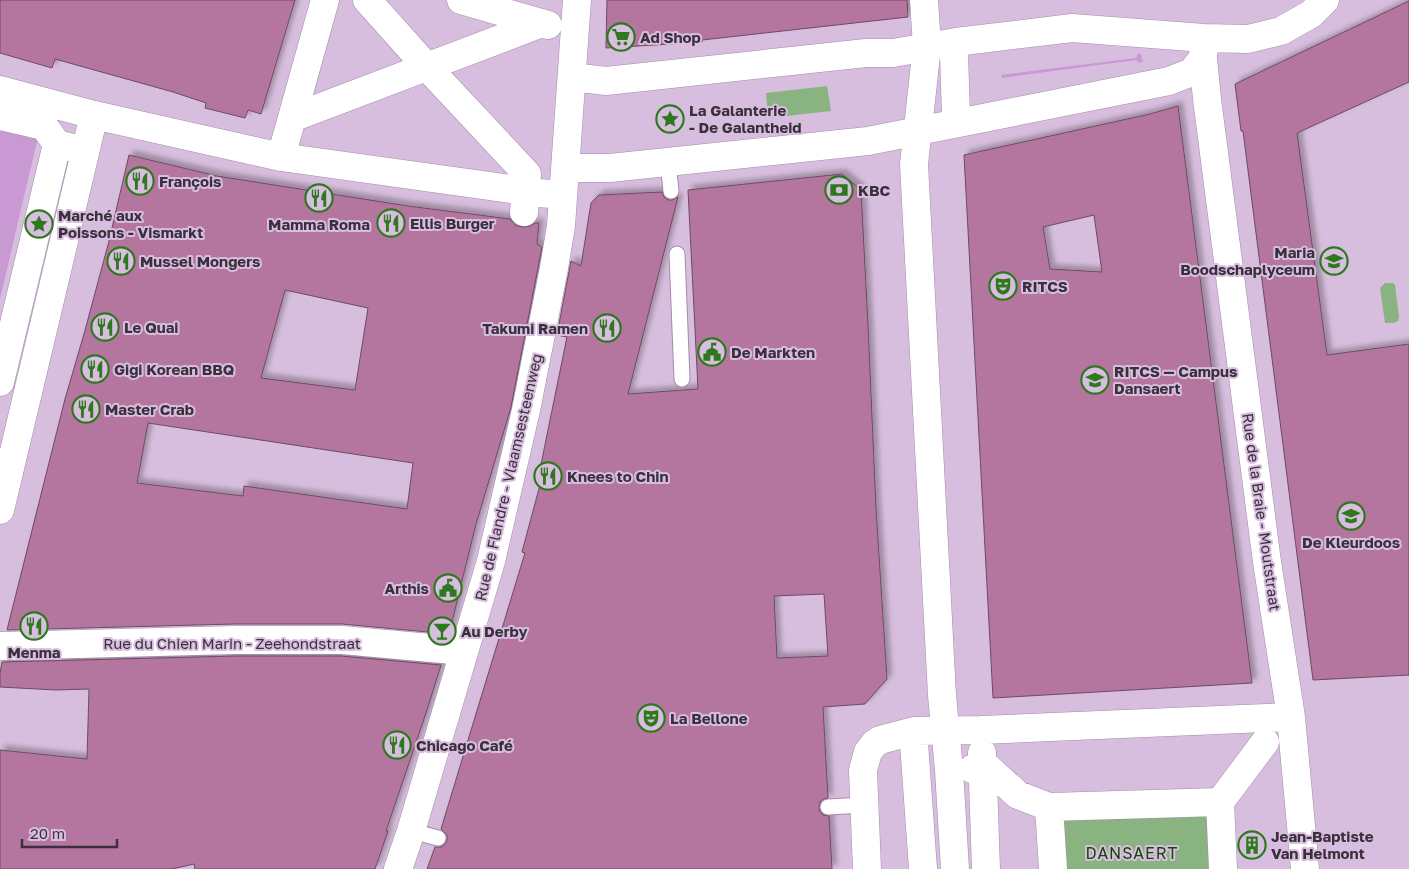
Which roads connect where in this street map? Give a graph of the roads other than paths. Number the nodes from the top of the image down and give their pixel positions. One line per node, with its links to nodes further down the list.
1 (325, 0): 18 (street)
2 (367, 0): 12 (street)
3 (461, 0): 7 (street)
4 (577, 0): 8 (street, Rue de Flandre - Vlaamsesteenweg)
5 (924, 0): 9 (street)
6 (1325, 0): 10 (street)
7 (542, 23): 8 (street); 12 (street)
8 (576, 32): 13 (street, Rue de Flandre - Vlaamsesteenweg)
9 (927, 46): 10 (street); 13 (street); 19 (street)
10 (1204, 48): 19 (street); 32 (street, Rue de la Braie - Moutstraat)
11 (954, 54): 17 (street)
12 (427, 67): 18 (street); 25 (street)
13 (572, 76): 22 (street, Rue de Flandre - Vlaamsesteenweg)
14 (0, 90): 15 (street)
15 (94, 115): 20 (street); 29 (street)
16 (0, 116): 28 (street)
17 (956, 116)
18 (292, 118): 20 (street)
19 (918, 131): 21 (street); 33 (street)
20 (280, 157): 25 (street)
21 (668, 162): 22 (street); 23 (lane)
22 (565, 168): 24 (street, Rue de Flandre - Vlaamsesteenweg)
23 (671, 192)
24 (563, 195): 25 (street); 31 (street, Rue de Flandre - Vlaamsesteenweg)
25 (525, 202)
26 (677, 254): 27 (lane)
27 (682, 379)
28 (0, 382)
29 (0, 510)
30 (0, 646): 31 (street, Rue du Chien Marin - Zeehondstraat)
31 (464, 652): 40 (street, Rue de Flandre - Vlaamsesteenweg)
32 (1291, 717): 33 (street); 49 (street, Rue de la Braie - Moutstraat)
33 (945, 731): 37 (street); 45 (street)
34 (1265, 742): 36 (street)
35 (914, 744): 44 (street)
36 (1220, 802): 39 (street); 48 (street)
37 (864, 805): 38 (lane); 43 (street)
38 (828, 807)
39 (1049, 807): 46 (street); 47 (street)
40 (411, 831): 41 (lane); 42 (street, Rue de Flandre - Vlaamsesteenweg)
41 (438, 838)
42 (398, 869)
43 (867, 869)
44 (923, 869)
45 (955, 869)
46 (986, 869)
47 (1053, 869)
48 (1223, 869)
49 (1305, 869)

